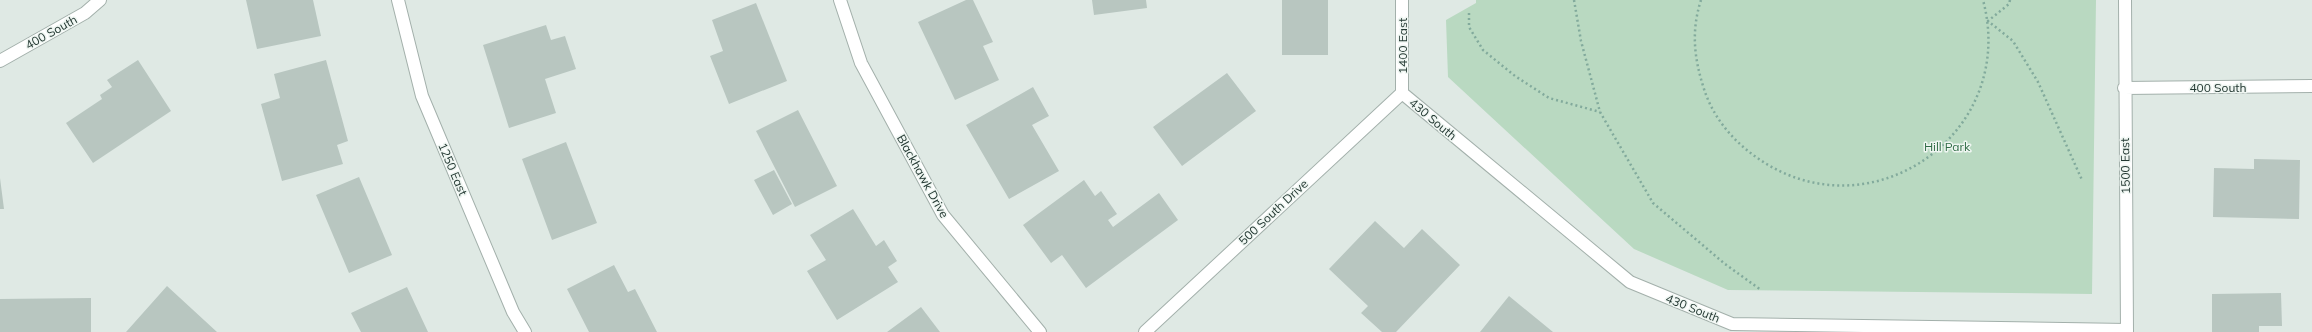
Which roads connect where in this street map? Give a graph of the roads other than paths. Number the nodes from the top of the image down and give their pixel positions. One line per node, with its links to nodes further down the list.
1 (100, 0): 6 (street, 400 South)
2 (398, 0): 11 (street, 1250 East)
3 (840, 0): 12 (street, Blackhawk Drive)
4 (1402, 0): 9 (street, 1400 East)
5 (2126, 0): 8 (street, 1500 East)
6 (0, 61)
7 (2312, 86): 8 (street, 400 South)
8 (2124, 88): 10 (street, 1500 East)
9 (1402, 93): 10 (street, 430 South); 13 (street, 500 South Drive)
10 (2127, 331)
11 (525, 332)
12 (1040, 332)
13 (1145, 332)

